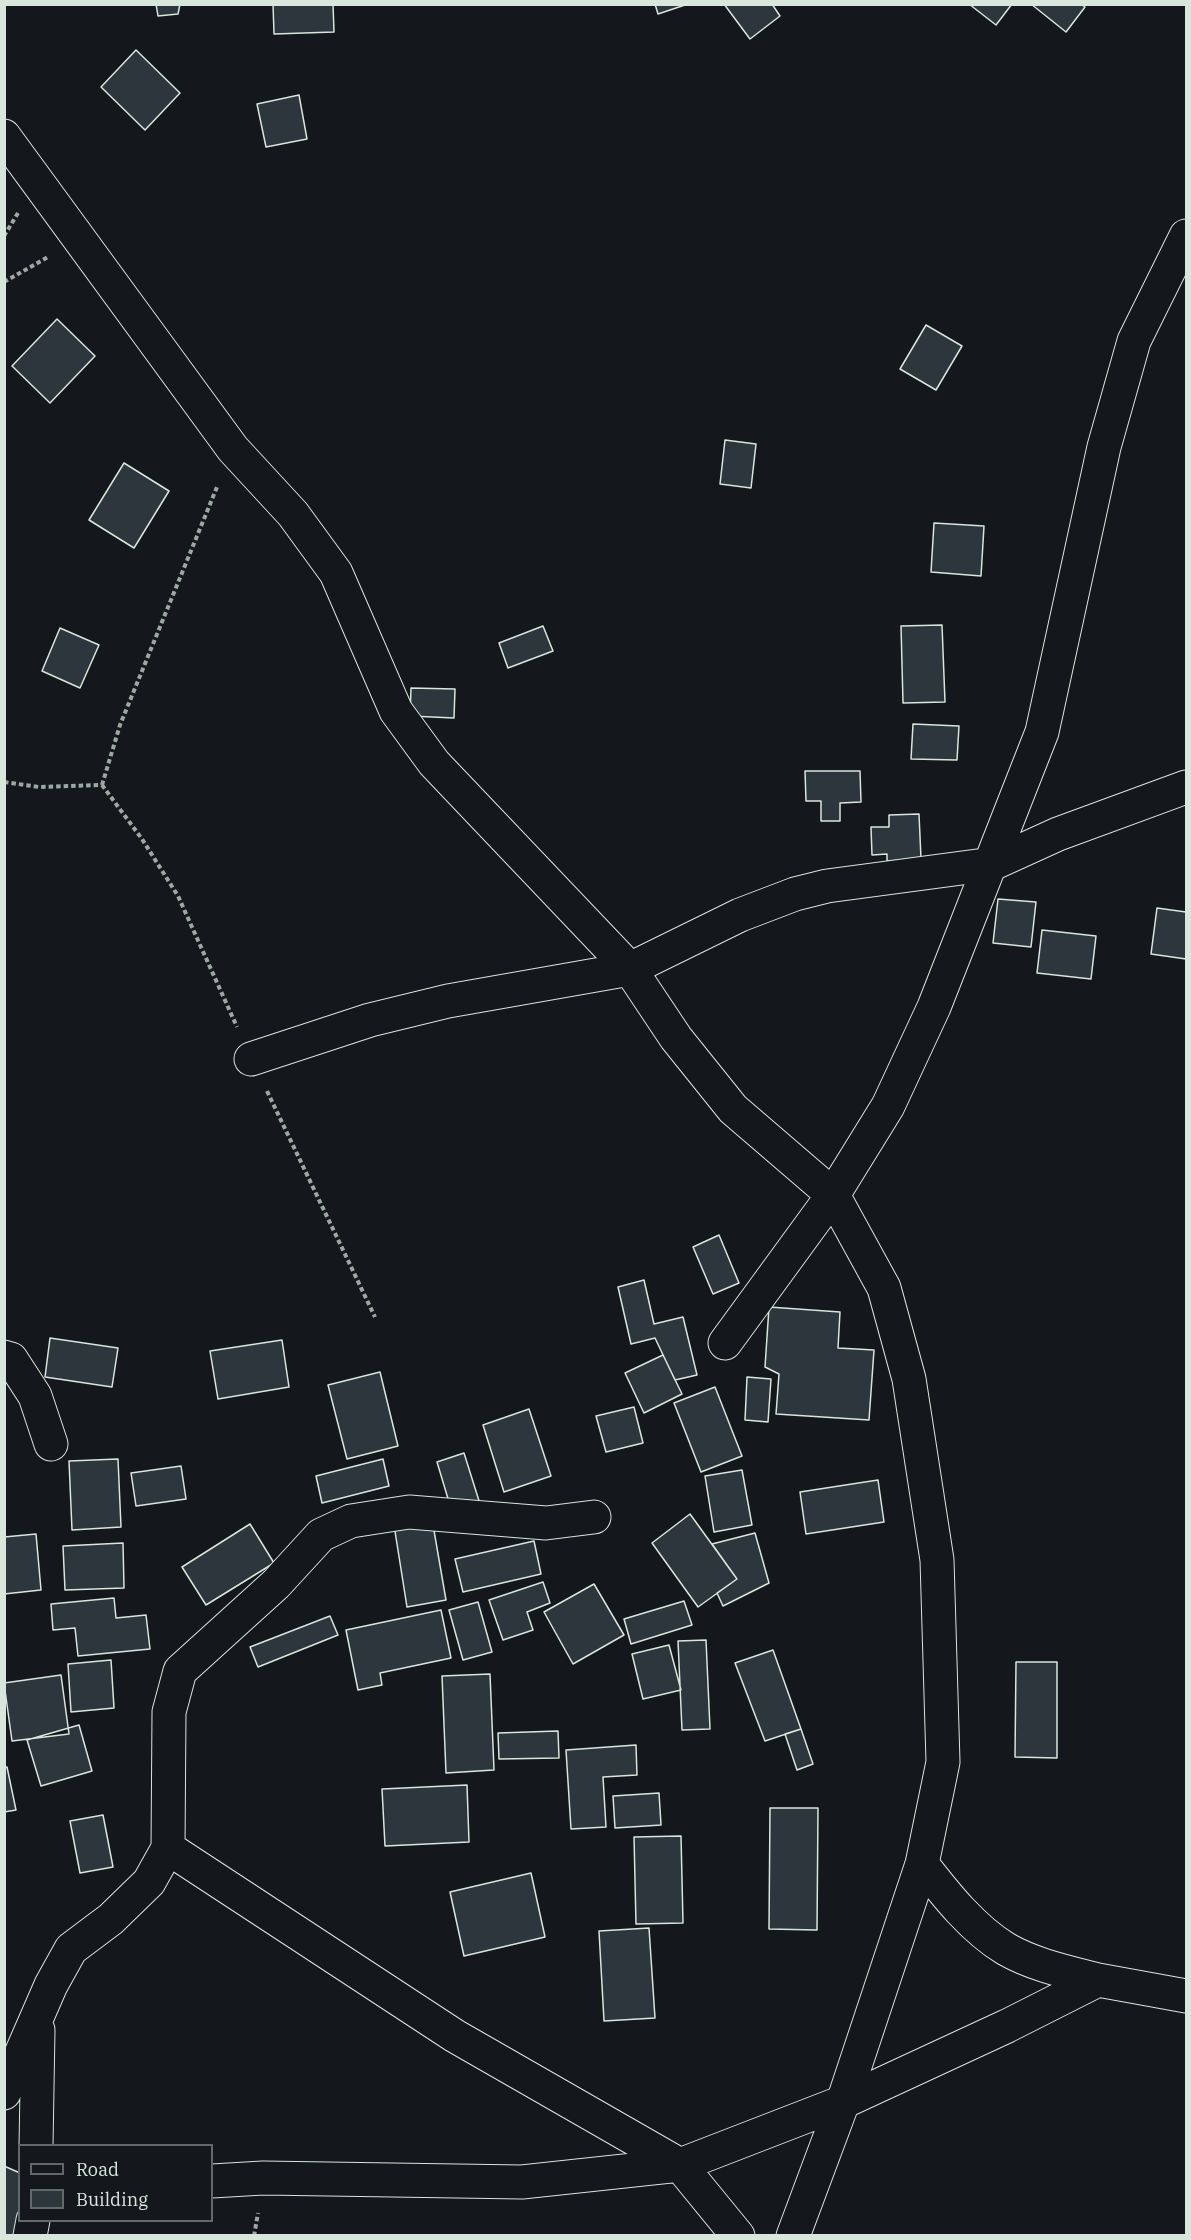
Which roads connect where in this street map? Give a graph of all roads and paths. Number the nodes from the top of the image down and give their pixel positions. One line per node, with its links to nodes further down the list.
1 (4, 136): 3 (street)
2 (1186, 236): 8 (street)
3 (79, 238): 4 (path); 5 (street)
4 (4, 282)
5 (233, 449): 6 (path); 9 (street)
6 (4, 782)
7 (1186, 787): 8 (street)
8 (992, 864): 9 (street); 11 (street)
9 (630, 969): 10 (street); 11 (street)
10 (251, 1059)
11 (833, 1195): 12 (street); 17 (street)
12 (725, 1343)
13 (4, 1357): 14 (street)
14 (51, 1444)
15 (594, 1517): 16 (street)
16 (168, 1848): 20 (street); 24 (street)
17 (922, 1864): 18 (street); 22 (street)
18 (1098, 1980): 19 (street); 22 (street)
19 (1186, 1996)
20 (39, 2017): 21 (street); 23 (street)
21 (4, 2093)
22 (843, 2102): 24 (street); 27 (street)
23 (36, 2144)
24 (680, 2165): 25 (street); 26 (street)
25 (213, 2181)
26 (738, 2235)
27 (793, 2235)

